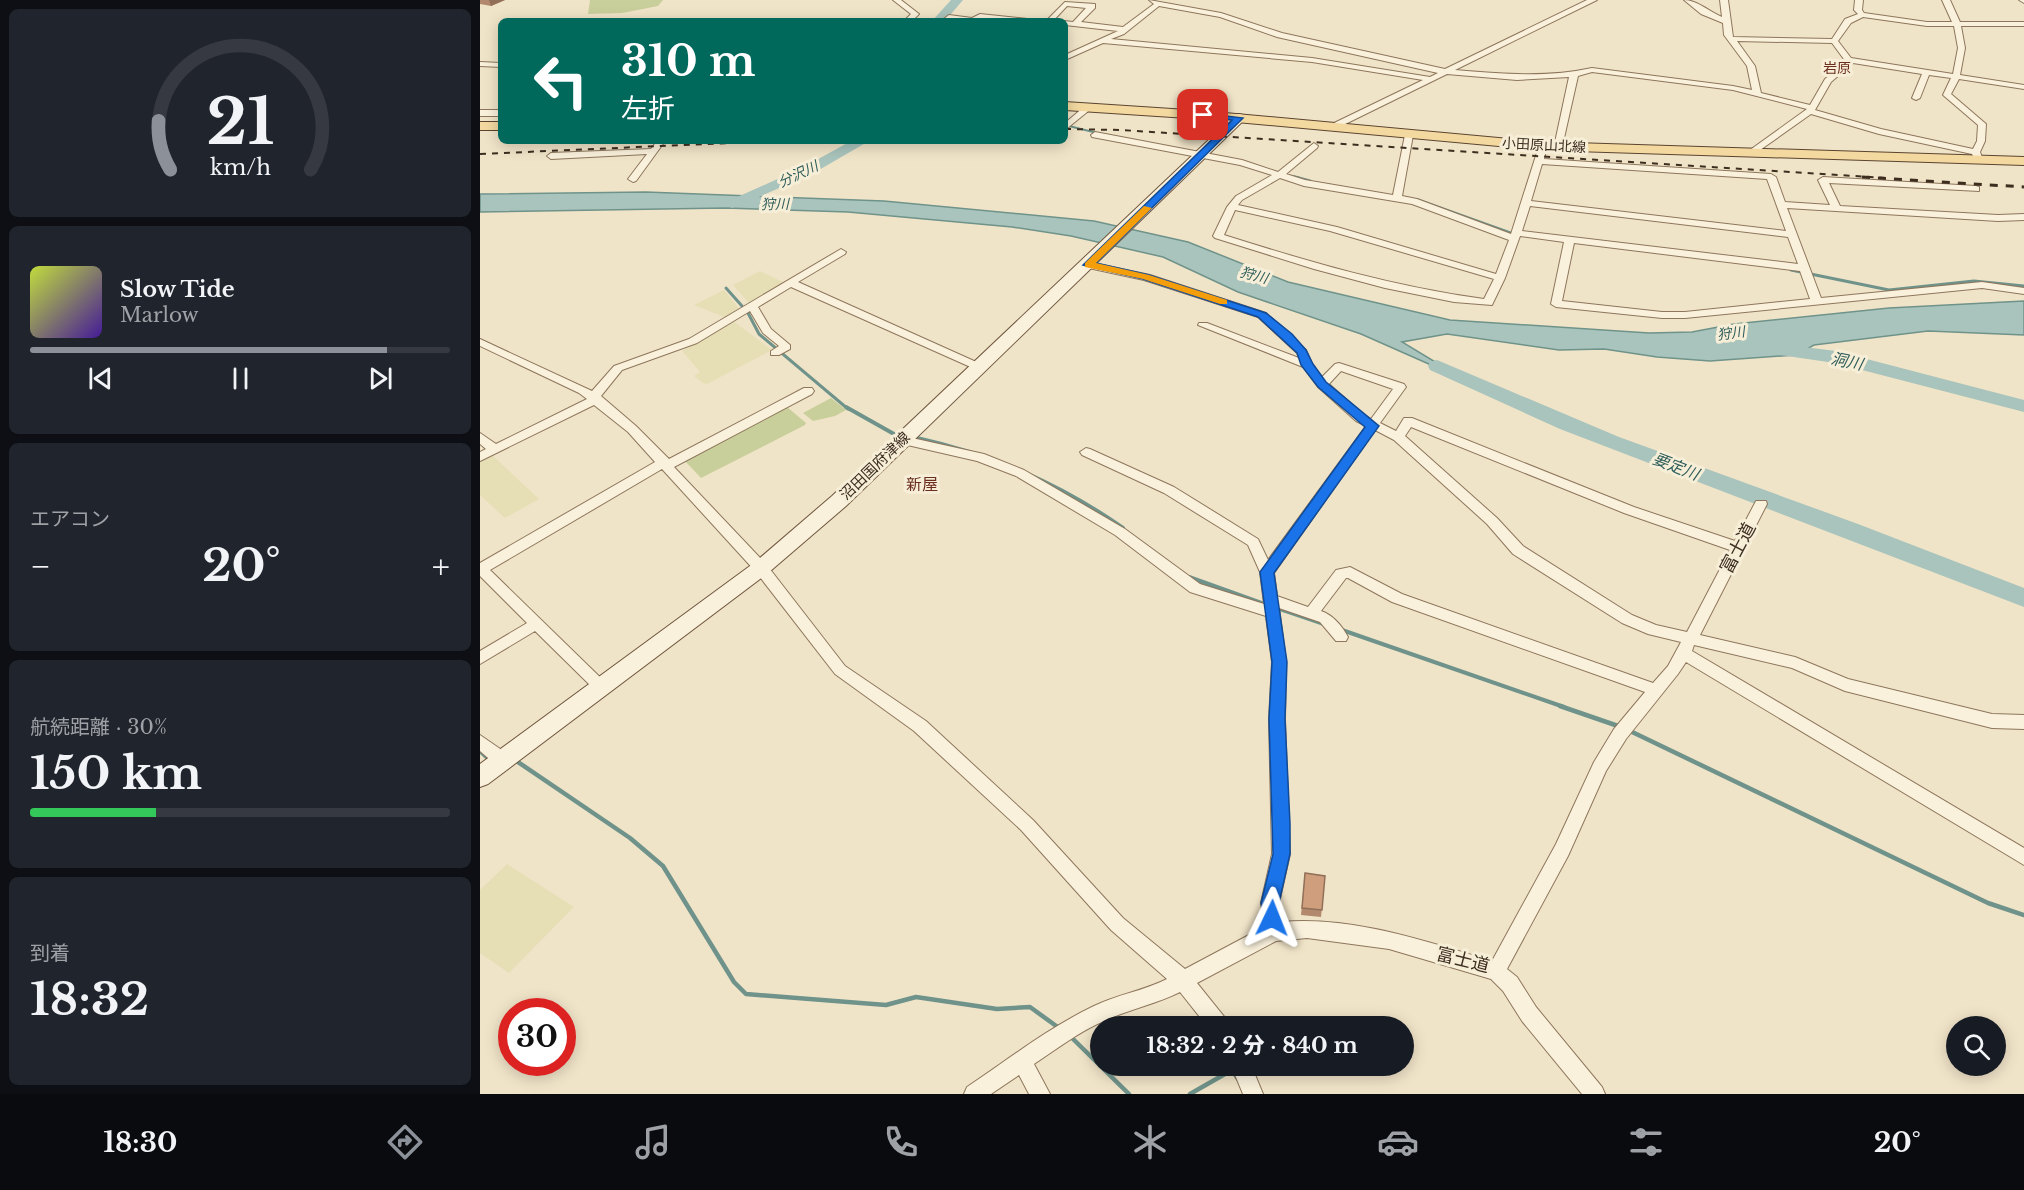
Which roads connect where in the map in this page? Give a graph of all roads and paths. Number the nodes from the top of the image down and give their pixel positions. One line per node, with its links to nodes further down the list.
1 (897, 0): 11 (street)
2 (1197, 0): 9 (street)
3 (1593, 0): 29 (street)
4 (1688, 0): 15 (street)
5 (1724, 0): 15 (street)
6 (1859, 0): 10 (street)
7 (1946, 0): 18 (street)
8 (1155, 2): 9 (street); 20 (street)
9 (1185, 7): 29 (street)
10 (1862, 15): 18 (street); 23 (street)
11 (911, 18)
12 (976, 18): 13 (street)
13 (1005, 18)
14 (1052, 18): 17 (street)
15 (1725, 21): 21 (street)
16 (1068, 23): 17 (street)
17 (1075, 24): 20 (street)
18 (1959, 24): 19 (street); 31 (street)
19 (2024, 24)
20 (1125, 29): 22 (street)
21 (1731, 39): 23 (street); 34 (street)
22 (1104, 41): 24 (street); 32 (street)
23 (1834, 41): 25 (street)
24 (1068, 57)
25 (1848, 60): 28 (street); 38 (street)
26 (480, 64): 27 (street)
27 (498, 66)
28 (1927, 71): 31 (street); 35 (street)
29 (1446, 72): 30 (street); 32 (street)
30 (1574, 74): 34 (street); 51 (street)
31 (1959, 76): 33 (street); 56 (street)
32 (1430, 79): 45 (street)
33 (2024, 87)
34 (1757, 93): 38 (street)
35 (1916, 98)
36 (1068, 106): 37 (main road, 小田原山北線)
37 (1088, 108): 41 (main road, 小田原山北線); 42 (street)
38 (1811, 109): 53 (street); 56 (street)
39 (480, 112): 40 (street)
40 (498, 113)
41 (1239, 118): 45 (main road, 小田原山北線); 55 (main road, 沼田国府津線)
42 (1068, 125)
43 (480, 126): 44 (main road)
44 (498, 126)
45 (1333, 128): 47 (main road, 小田原山北線)
46 (1095, 135): 55 (street)
47 (1409, 135): 50 (main road, 小田原山北線); 62 (street)
48 (660, 144): 52 (street)
49 (1314, 146): 59 (street)
50 (1543, 146): 51 (main road, 小田原山北線); 57 (street)
51 (1558, 147): 53 (main road, 小田原山北線)
52 (655, 151): 54 (street); 60 (street)
53 (1753, 152): 56 (main road, 小田原山北線)
54 (551, 156)
55 (1201, 156): 59 (street); 72 (main road, 沼田国府津線)
56 (1978, 156): 58 (main road, 小田原山北線)
57 (1539, 161): 63 (street); 64 (street)
58 (2024, 161)
59 (1279, 175): 62 (street); 65 (street)
60 (633, 178)
61 (1976, 189): 66 (street)
62 (1397, 199): 69 (street)
63 (1526, 203): 68 (street); 69 (street)
64 (1781, 205): 66 (street); 68 (street)
65 (1232, 207): 74 (street); 74 (street)
66 (1837, 209): 67 (street)
67 (2024, 217)
68 (1790, 234): 73 (street)
69 (1515, 236): 70 (street); 74 (street)
70 (1570, 239): 73 (street); 77 (street)
71 (842, 252): 75 (street)
72 (1088, 265): 82 (street); 83 (main road, 沼田国府津線)
73 (1803, 268): 77 (street)
74 (1500, 278)
75 (791, 283): 78 (street); 83 (street)
76 (2024, 291): 77 (street)
77 (1816, 300)
78 (752, 306): 81 (street); 86 (street)
79 (1203, 325): 82 (street)
80 (480, 342): 86 (street)
81 (779, 351)
82 (1307, 365): 84 (street)
83 (979, 368): 90 (main road, 沼田国府津線)
84 (1322, 384): 87 (street); 87 (street)
85 (808, 391): 94 (street)
86 (595, 398): 91 (street); 94 (street)
87 (1372, 426): 88 (street); 99 (street)
88 (1398, 437): 96 (street); 104 (street)
89 (480, 438): 91 (street)
90 (903, 440): 98 (main road, 沼田国府津線); 100 (street)
91 (494, 449): 93 (street)
92 (1086, 452): 99 (street)
93 (480, 457)
94 (666, 464): 97 (street); 98 (street)
95 (1761, 504): 96 (street, 富士道)
96 (1738, 547): 104 (street, 富士道)
97 (480, 568): 102 (street)
98 (761, 568): 106 (main road, 沼田国府津線); 115 (street)
99 (1267, 572): 100 (street)
100 (1270, 606): 101 (street); 113 (street)
101 (1311, 613): 103 (street); 107 (street)
102 (536, 624): 105 (street); 106 (street)
103 (1341, 637)
104 (1687, 646): 107 (street, 富士道); 108 (street); 112 (street)
105 (480, 658)
106 (601, 687): 110 (main road, 沼田国府津線)
107 (1656, 690): 114 (street, 富士道)
108 (2024, 722)
109 (480, 742): 110 (street)
110 (503, 760): 111 (main road, 沼田国府津線)
111 (480, 777)
112 (2024, 857)
113 (1274, 932): 114 (street, 富士道); 115 (street, 富士道)
114 (1496, 971): 122 (street)
115 (1184, 981): 116 (street); 117 (street, 富士道)
116 (1211, 1016)
117 (1021, 1060): 119 (street, 富士道); 120 (street)
118 (1246, 1076): 121 (street)
119 (974, 1094)
120 (1040, 1094)
121 (1253, 1094)
122 (1594, 1094)

